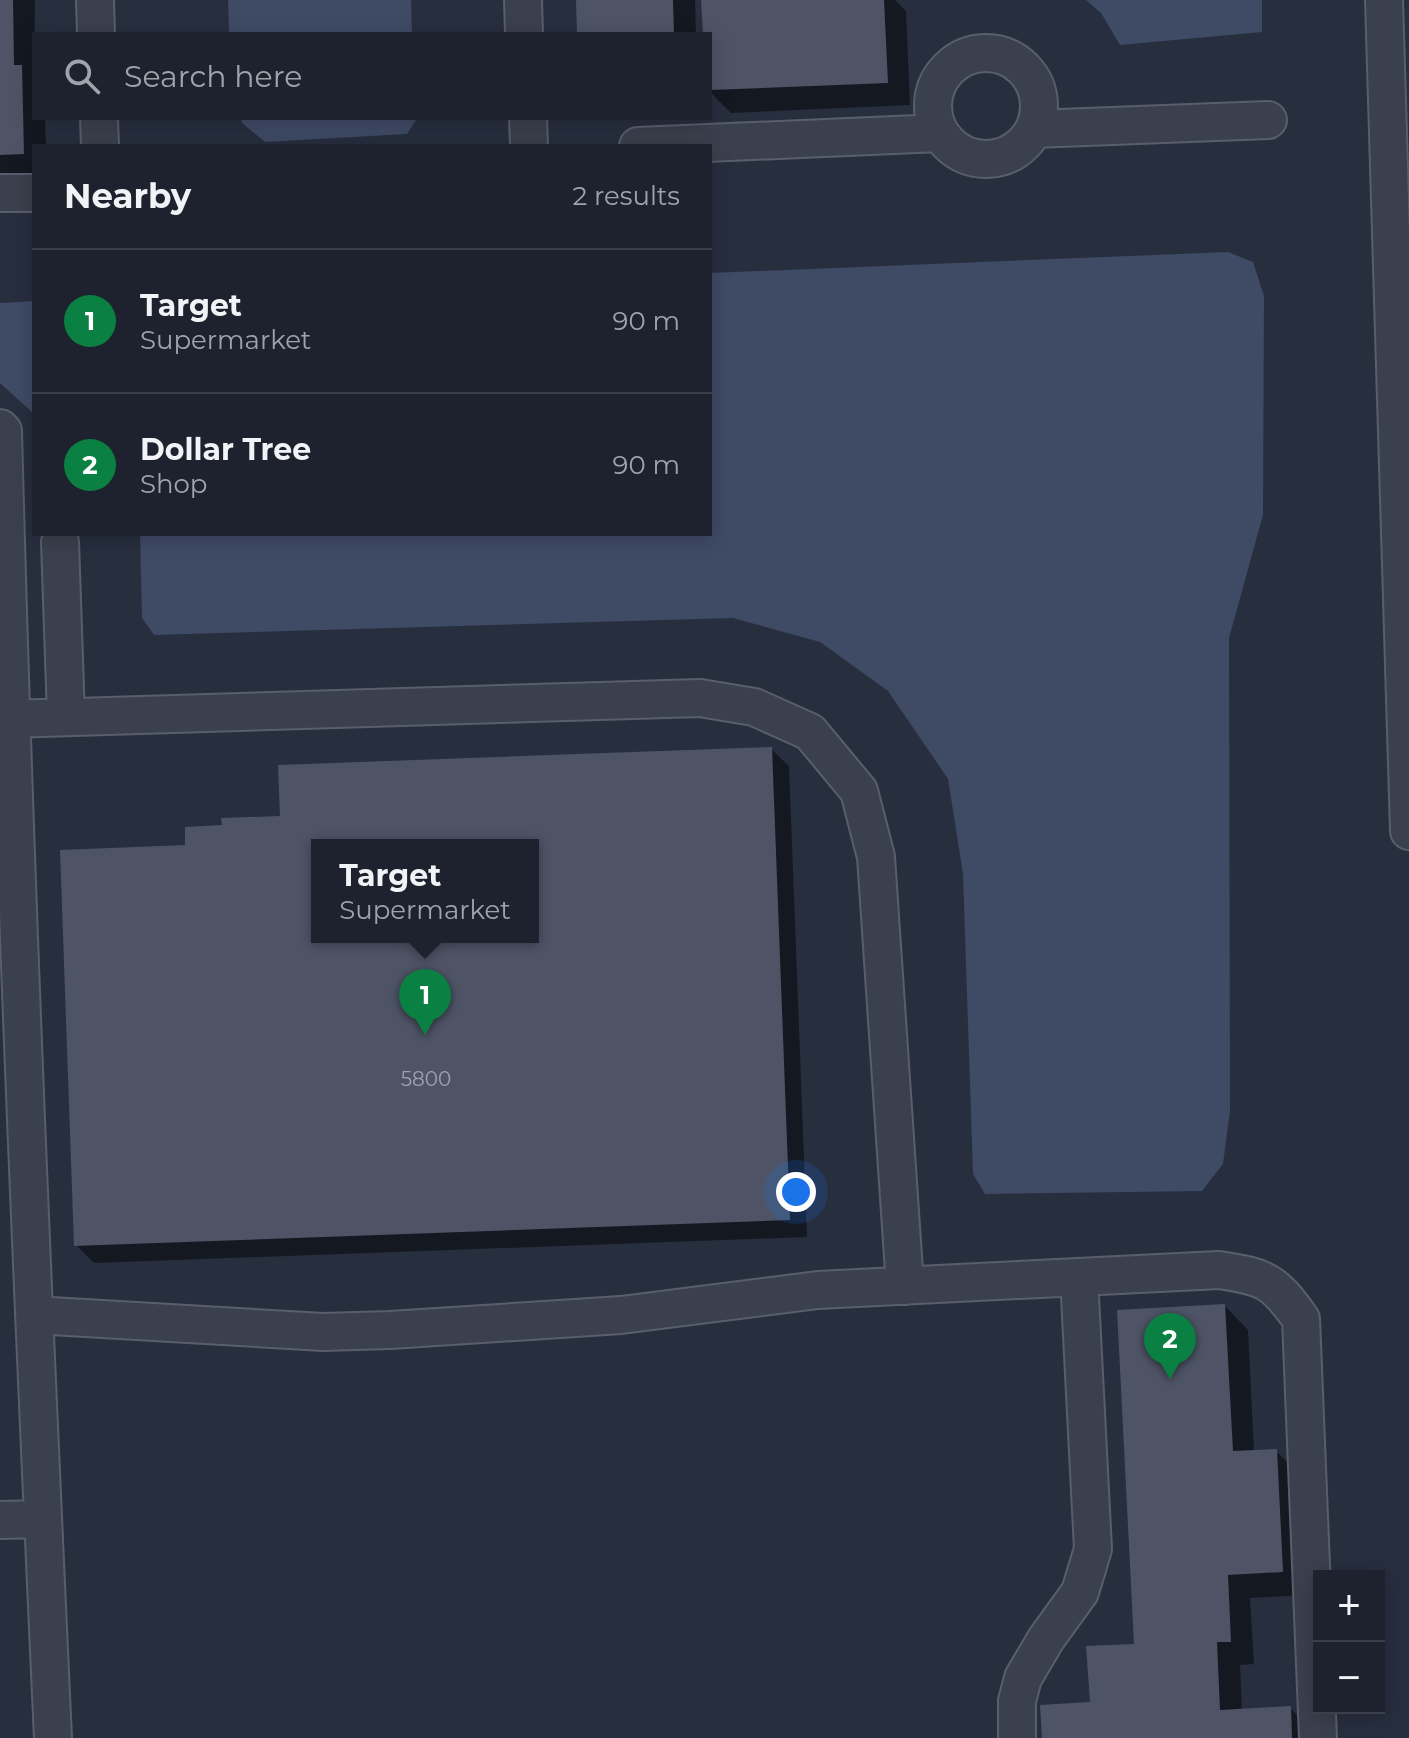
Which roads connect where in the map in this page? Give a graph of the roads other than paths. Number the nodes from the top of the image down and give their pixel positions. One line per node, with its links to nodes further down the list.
1 (95, 0): 4 (street)
2 (523, 0): 5 (street)
3 (1384, 0): 20 (street)
4 (96, 32)
5 (524, 32)
6 (99, 120): 11 (street)
7 (528, 120): 12 (street)
8 (1268, 120): 9 (street)
9 (1034, 129): 10 (street); 10 (street)
10 (940, 133): 13 (street)
11 (100, 144)
12 (529, 144)
13 (684, 144)
14 (0, 193): 15 (street)
15 (32, 193)
16 (0, 428): 19 (street)
17 (60, 542): 18 (street)
18 (66, 717): 19 (street); 24 (street)
19 (3, 719): 21 (street)
20 (1409, 831)
21 (13, 1120): 22 (street)
22 (14, 1209): 25 (street)
23 (1079, 1277): 24 (street); 29 (street); 30 (street)
24 (905, 1286): 25 (street)
25 (34, 1315): 26 (street)
26 (43, 1519): 27 (street); 28 (street)
27 (0, 1520)
28 (53, 1738)
29 (1017, 1738)
30 (1318, 1738)

